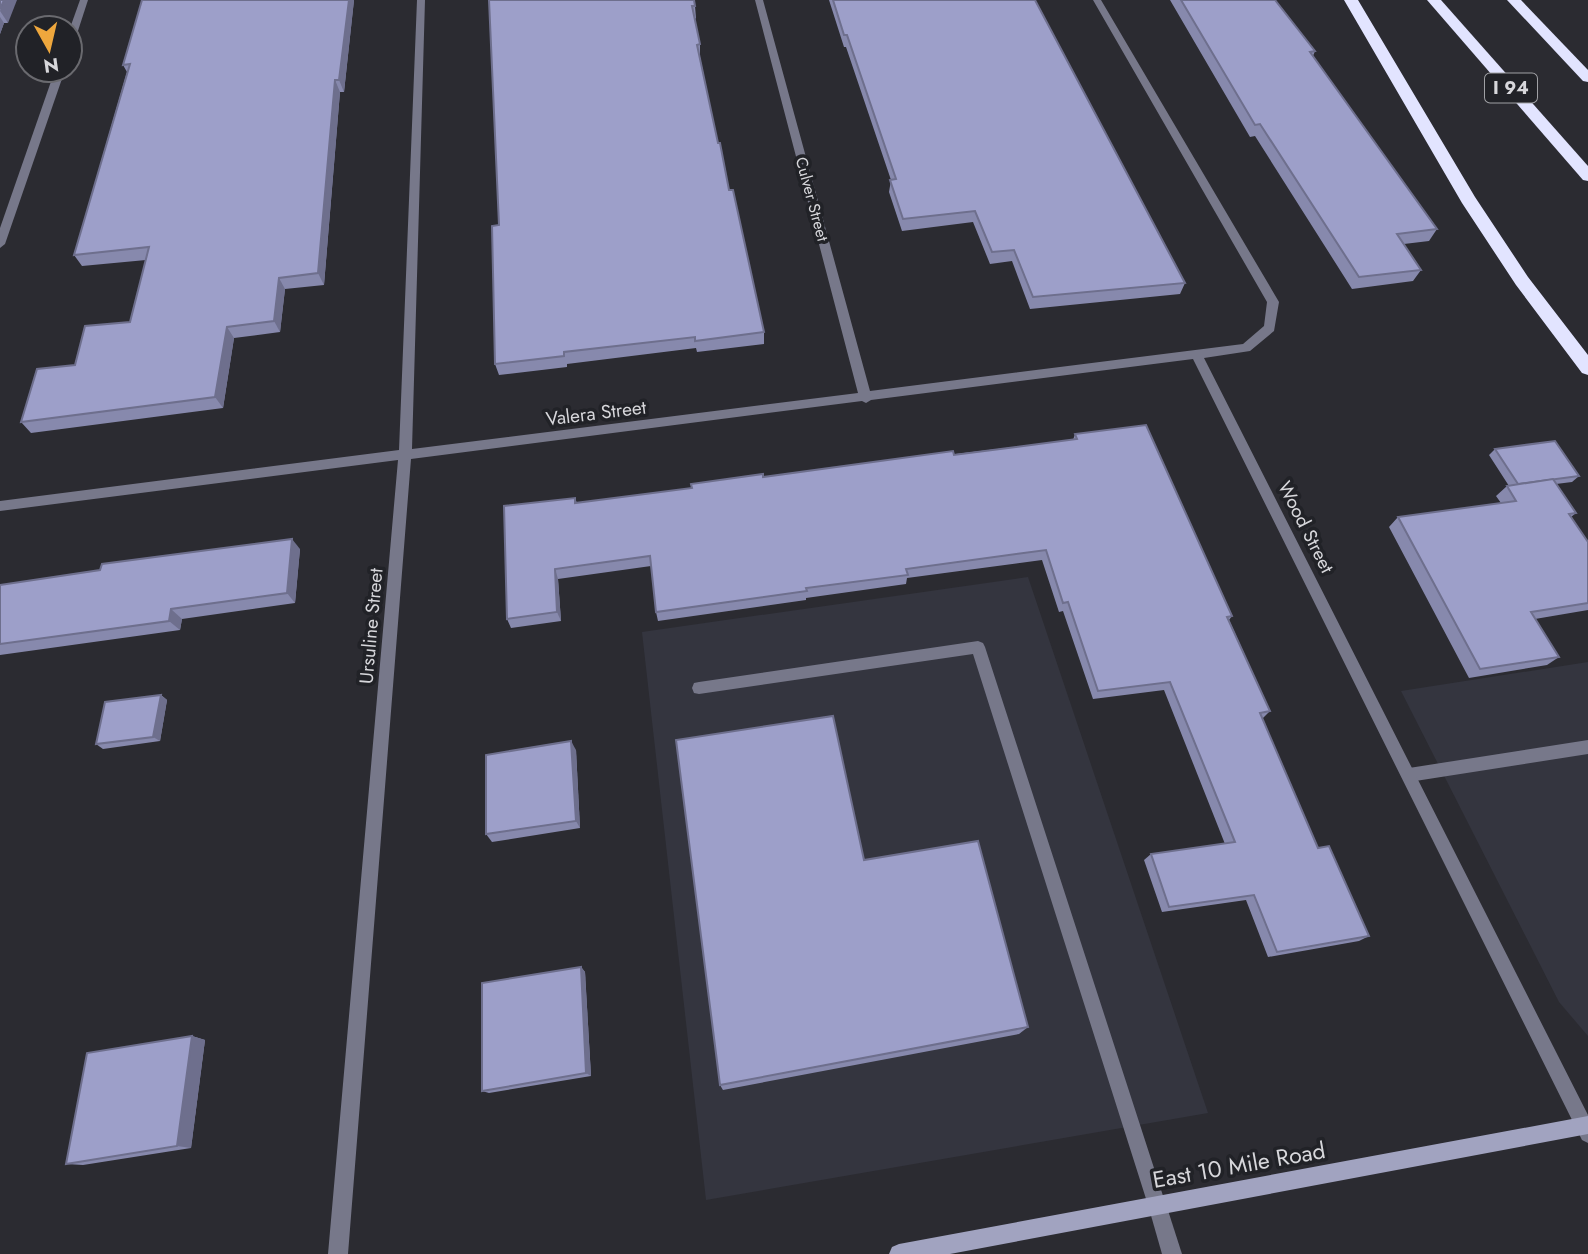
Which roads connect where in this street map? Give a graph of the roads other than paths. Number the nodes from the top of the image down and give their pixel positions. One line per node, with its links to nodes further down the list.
1 (421, 0): 14 (street, Ursuline Street)
2 (759, 0): 13 (street, Culver Street)
3 (1097, 0): 11 (street)
4 (1350, 0): 12 (highway)
5 (1434, 0): 9 (highway, I 94)
6 (1514, 0): 7 (highway)
7 (1588, 78)
8 (55, 84): 10 (street)
9 (1588, 176)
10 (0, 244)
11 (1197, 356): 13 (street, Valera Street); 18 (street, Wood Street)
12 (1588, 368)
13 (866, 398): 14 (street, Valera Street)
14 (405, 456): 15 (street, Valera Street); 21 (street, Ursuline Street)
15 (0, 506)
16 (699, 688): 20 (street)
17 (1588, 747): 18 (street)
18 (1409, 775): 19 (street, Wood Street)
19 (1587, 1128): 20 (main road, East 10 Mile Road)
20 (1157, 1205): 22 (main road, East 10 Mile Road); 23 (street)
21 (338, 1254)
22 (900, 1254)
23 (1172, 1254)

